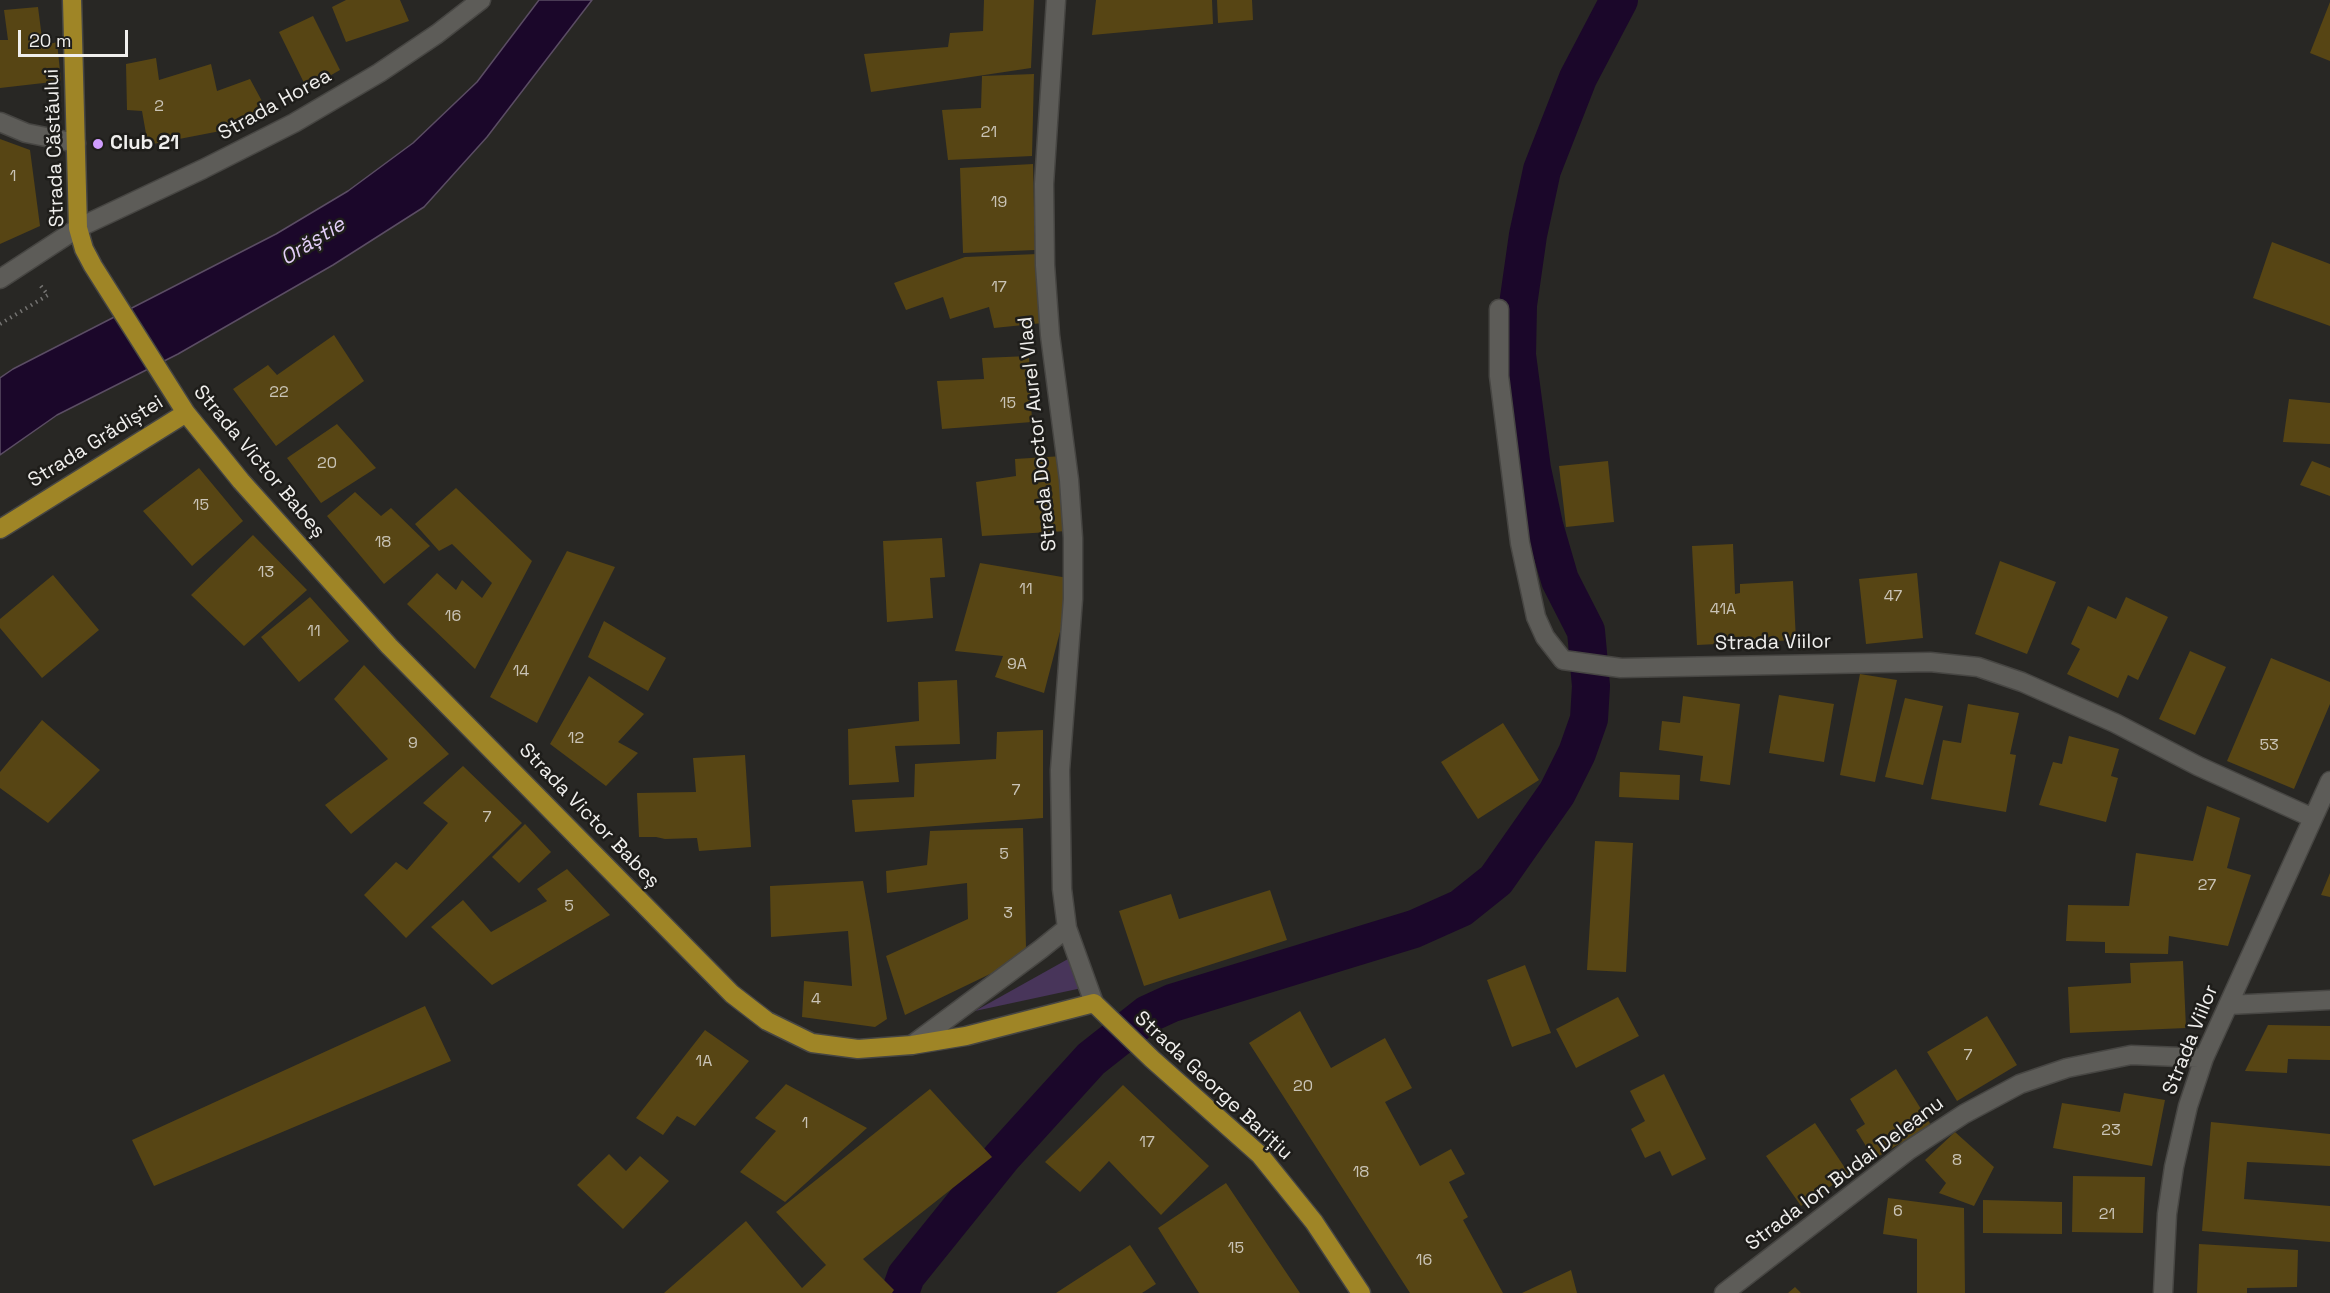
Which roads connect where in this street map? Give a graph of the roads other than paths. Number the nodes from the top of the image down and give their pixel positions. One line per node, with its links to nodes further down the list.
1 (72, 0): 5 (main road, Strada Căstăului)
2 (481, 0): 6 (street, Strada Horea)
3 (1056, 0): 14 (street, Strada Doctor Aurel Vlad)
4 (0, 122): 5 (street)
5 (76, 142): 6 (main road, Strada Căstăului)
6 (78, 228): 7 (street, Strada Horea); 9 (main road, Strada Căstăului)
7 (0, 279)
8 (1499, 309): 13 (street, Strada Viilor)
9 (165, 380): 10 (main road, Strada Victor Babeș)
10 (186, 413): 11 (main road, Strada Grădiștei); 18 (main road, Strada Victor Babeș)
11 (0, 529)
12 (2330, 781): 13 (street, Strada Viilor)
13 (2313, 818): 17 (street, Strada Viilor)
14 (1066, 928): 16 (street, Strada Doctor Aurel Vlad); 18 (street)
15 (2330, 1000): 17 (street)
16 (1094, 1003): 18 (main road, Strada Victor Babeș); 20 (main road, Strada George Barițiu)
17 (2228, 1005): 19 (street, Strada Viilor)
18 (912, 1045)
19 (2204, 1058): 21 (street, Strada Ion Budai Deleanu); 22 (street, Strada Viilor)
20 (1361, 1293)
21 (1724, 1293)
22 (2163, 1293)

